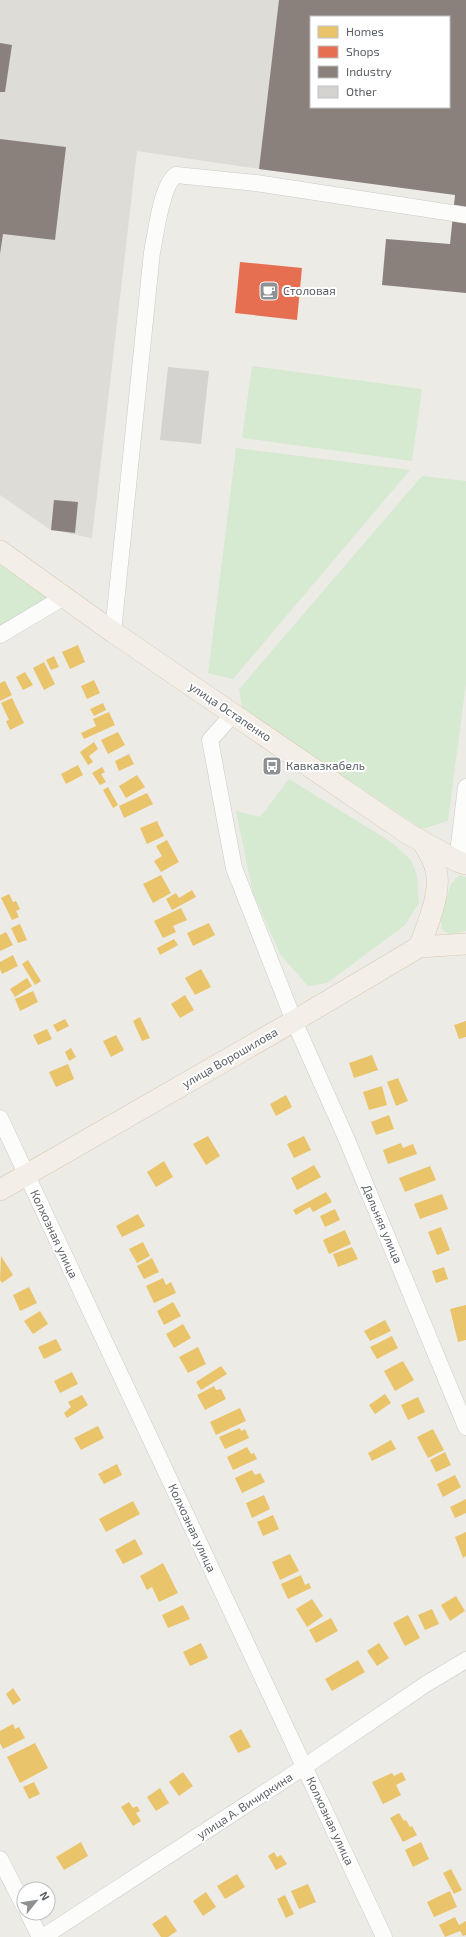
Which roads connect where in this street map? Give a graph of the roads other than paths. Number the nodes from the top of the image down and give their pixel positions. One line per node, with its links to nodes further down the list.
1 (466, 215): 4 (street)
2 (0, 551): 3 (main road, улица Остапенко)
3 (64, 597): 4 (main road, улица Остапенко); 5 (street)
4 (113, 632): 6 (main road, улица Остапенко)
5 (0, 634)
6 (233, 714): 8 (main road, улица Остапенко); 12 (street, Дальняя улица)
7 (466, 787): 9 (street)
8 (423, 842): 9 (main road, улица Остапенко); 11 (main road)
9 (461, 862)
10 (466, 944): 11 (main road, улица Ворошилова)
11 (419, 947): 12 (main road, улица Ворошилова)
12 (294, 1021): 14 (main road, улица Ворошилова); 16 (street, Дальняя улица)
13 (0, 1118): 14 (street, Колхозная улица)
14 (26, 1175): 15 (main road, улица Ворошилова); 18 (street, Колхозная улица)
15 (0, 1190)
16 (466, 1427)
17 (466, 1660): 18 (street, улица А. Вичиркина)
18 (304, 1767): 23 (street, улица А. Вичиркина); 24 (street, Колхозная улица)
19 (0, 1859): 20 (street)
20 (16, 1890)
21 (32, 1921): 22 (street)
22 (40, 1937)
23 (43, 1937)
24 (384, 1937)

